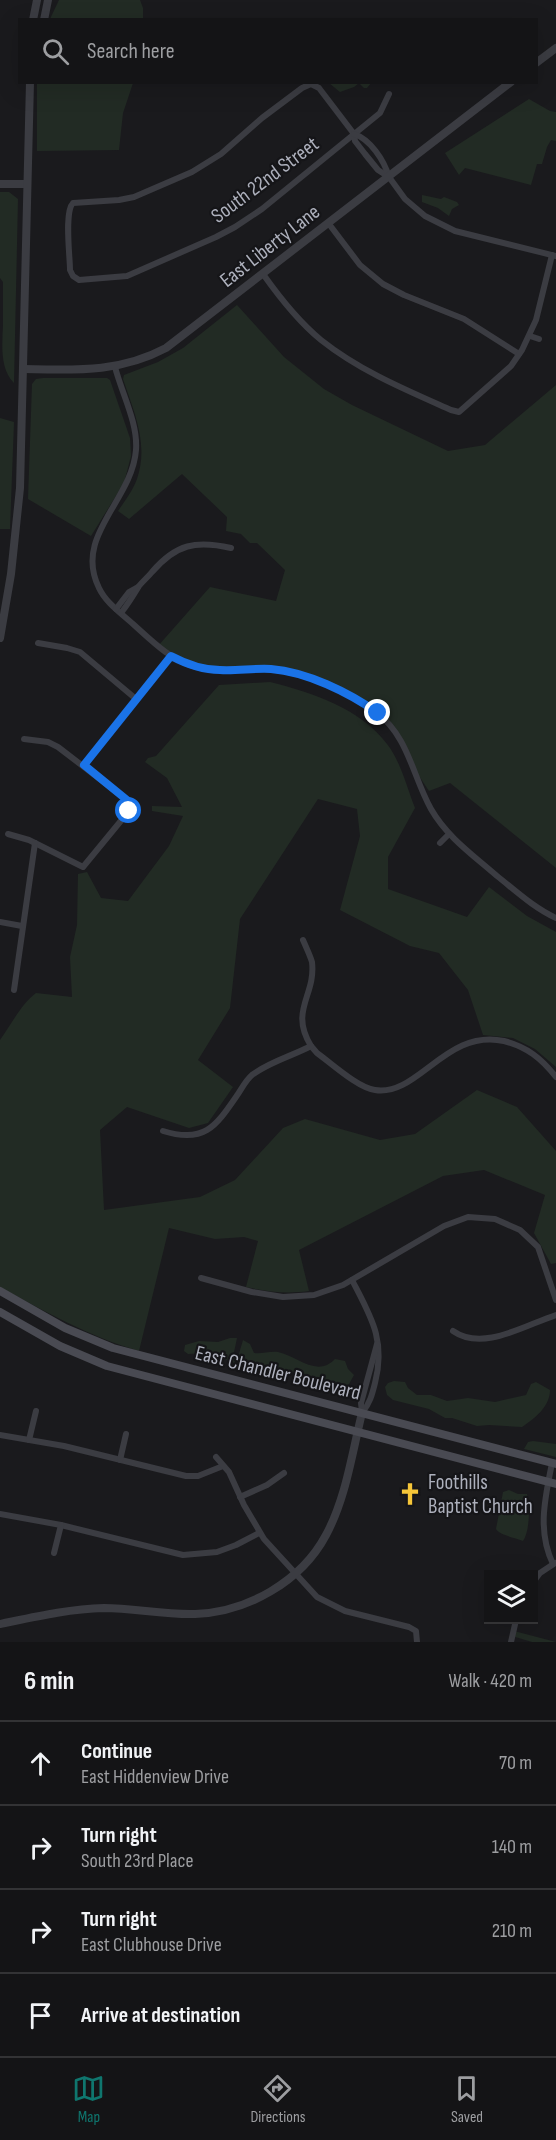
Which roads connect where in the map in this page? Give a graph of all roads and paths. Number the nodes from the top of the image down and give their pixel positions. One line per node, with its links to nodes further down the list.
1 (37, 0): 3 (street)
2 (48, 0): 4 (street)
3 (33, 18)
4 (44, 18)
5 (556, 48): 6 (street)
6 (538, 62)
7 (30, 84): 15 (street)
8 (508, 84): 13 (street, East Liberty Lane)
9 (389, 94): 10 (street, South 22nd Street)
10 (354, 134): 10 (street, South 22nd Street); 11 (street); 12 (street)
11 (372, 148): 12 (street); 13 (street)
12 (365, 154): 13 (street)
13 (388, 177): 16 (street, East Liberty Lane); 17 (street)
14 (0, 184): 15 (street)
15 (26, 184): 23 (street)
16 (329, 224): 18 (street, East Liberty Lane); 21 (street)
17 (554, 256): 19 (street)
18 (263, 274): 21 (street); 22 (street, East Liberty Lane)
19 (530, 336): 20 (street); 21 (street)
20 (539, 339)
21 (519, 354)
22 (115, 367): 23 (street, East Liberty Lane); 25 (street)
23 (24, 369): 26 (street)
24 (231, 548): 25 (street)
25 (118, 611): 28 (street)
26 (0, 638)
27 (38, 643): 29 (street)
28 (171, 656): 29 (street); 33 (street)
29 (136, 699): 31 (street)
30 (24, 739): 31 (street)
31 (84, 765): 34 (street)
32 (8, 834): 34 (street)
33 (449, 834): 35 (street); 36 (street)
34 (35, 843): 38 (street)
35 (440, 843)
36 (556, 918)
37 (0, 922): 38 (street)
38 (22, 926): 40 (street)
39 (303, 940): 41 (street)
40 (14, 990)
41 (311, 1046): 42 (street); 43 (street)
42 (556, 1077)
43 (163, 1131)
44 (201, 1278): 45 (street)
45 (352, 1280): 47 (street); 52 (street)
46 (0, 1291): 52 (main road, East Chandler Boulevard)
47 (556, 1300)
48 (0, 1312): 53 (main road, East Chandler Boulevard)
49 (556, 1316): 50 (street)
50 (453, 1332)
51 (36, 1411): 56 (street)
52 (362, 1413): 53 (street); 59 (main road, East Chandler Boulevard)
53 (357, 1432): 62 (main road, East Chandler Boulevard); 69 (street)
54 (126, 1434): 58 (street)
55 (0, 1435): 56 (street)
56 (29, 1440): 58 (street)
57 (216, 1457): 60 (street)
58 (120, 1460): 60 (street)
59 (554, 1464): 62 (street)
60 (223, 1466): 63 (street)
61 (284, 1473): 63 (street)
62 (552, 1483): 68 (street)
63 (240, 1497): 66 (street)
64 (0, 1514): 65 (street)
65 (61, 1525): 66 (street); 67 (street)
66 (259, 1533): 69 (street)
67 (54, 1553)
68 (554, 1564): 70 (street)
69 (294, 1574): 71 (street); 73 (street)
70 (538, 1578)
71 (0, 1624)
72 (515, 1624): 74 (street)
73 (417, 1642)
74 (511, 1642)

